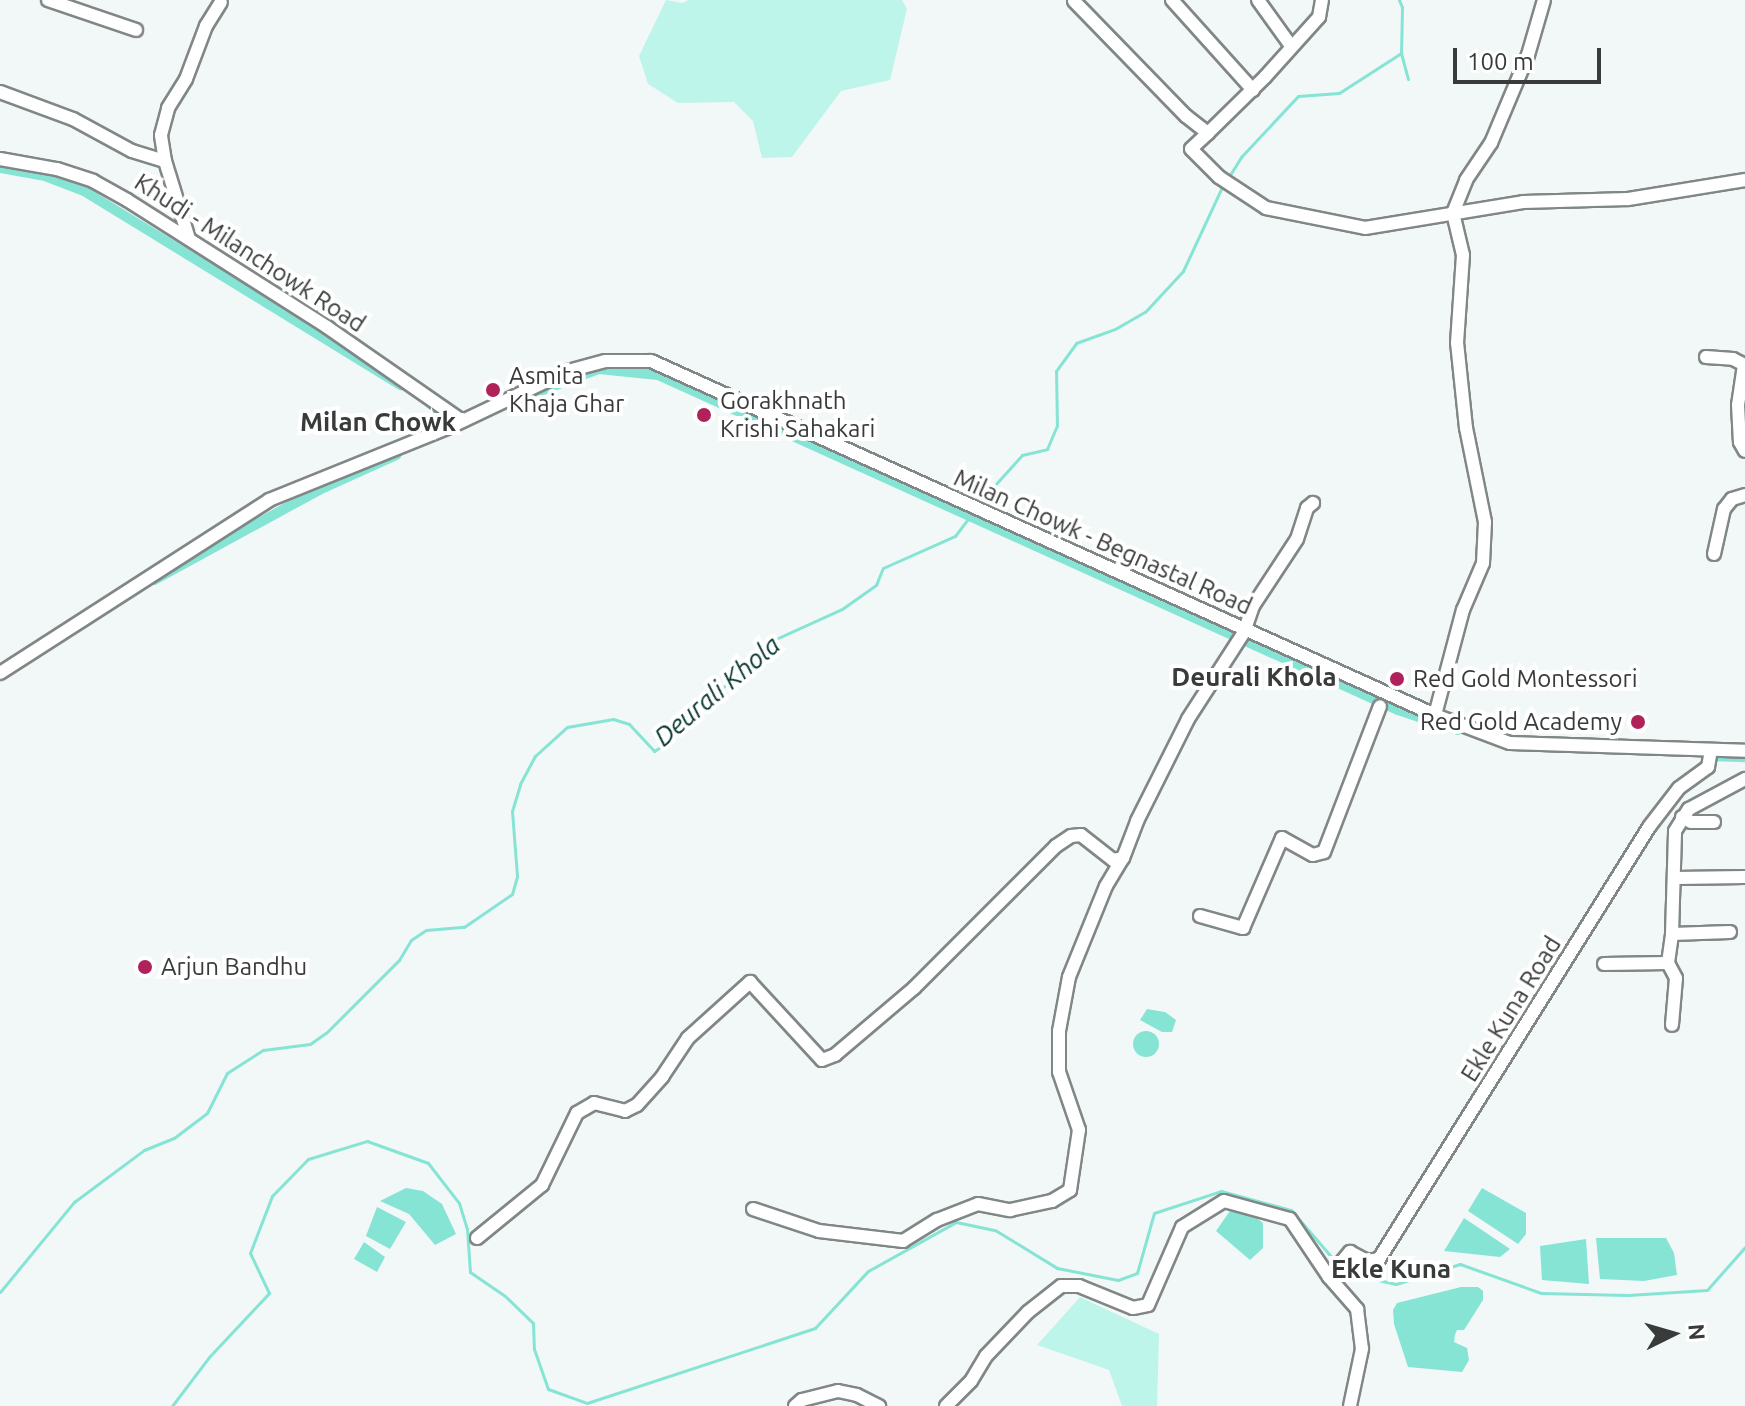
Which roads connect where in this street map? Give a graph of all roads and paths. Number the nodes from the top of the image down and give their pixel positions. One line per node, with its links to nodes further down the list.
1 (48, 0): 8 (street)
2 (1074, 0): 12 (street)
3 (1172, 0): 10 (street)
4 (1258, 0): 9 (street)
5 (1322, 0): 9 (street)
6 (1544, 0): 16 (street)
7 (221, 2): 14 (street)
8 (136, 30)
9 (1291, 46): 10 (street)
10 (1253, 90): 12 (street)
11 (0, 92): 14 (street)
12 (1208, 133): 16 (street)
13 (0, 159): 17 (street, Khudi - Milanchowk Road)
14 (165, 161): 17 (street)
15 (1745, 180): 16 (street)
16 (1453, 213): 28 (street)
17 (189, 239): 20 (street, Khudi - Milanchowk Road)
18 (1706, 357): 19 (street)
19 (1744, 365): 21 (street)
20 (461, 420): 25 (street, Milan Chowk - Begnastal Road); 26 (street, Milan Chowk - Begnastal Road)
21 (1745, 451)
22 (1745, 495): 24 (street)
23 (1313, 503): 25 (street)
24 (1714, 554)
25 (1245, 630): 28 (street, Milan Chowk - Begnastal Road); 36 (street)
26 (0, 673)
27 (1380, 706): 39 (street)
28 (1435, 715): 29 (street, Milan Chowk - Begnastal Road)
29 (1711, 750): 30 (street, Milan Chowk - Begnastal Road); 31 (street)
30 (1745, 751)
31 (1704, 769): 33 (street); 47 (street, Ekle Kuna Road)
32 (1745, 779): 33 (street)
33 (1709, 797): 34 (street)
34 (1682, 817): 35 (street); 38 (street)
35 (1714, 822)
36 (1123, 858): 45 (street); 46 (street)
37 (1745, 877): 38 (street)
38 (1676, 878): 41 (street)
39 (1200, 916)
40 (1730, 932): 41 (street)
41 (1672, 934): 42 (street)
42 (1668, 963): 43 (street); 44 (street)
43 (1604, 964)
44 (1672, 1025)
45 (753, 1209)
46 (477, 1238)
47 (1329, 1277): 50 (street); 51 (street)
48 (795, 1406): 49 (street)
49 (879, 1406)
50 (946, 1406)
51 (1350, 1406)

